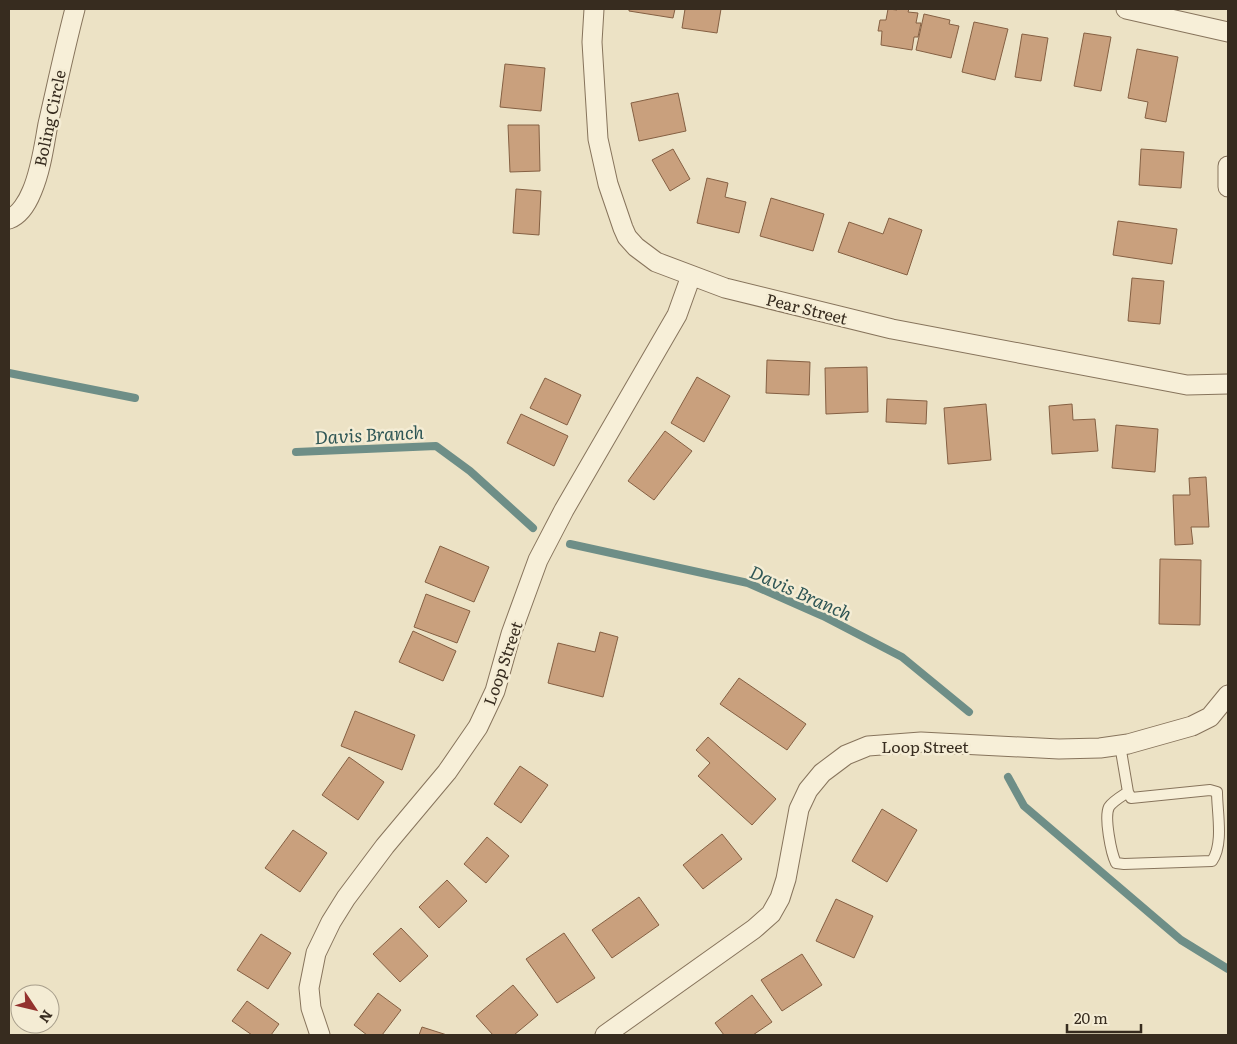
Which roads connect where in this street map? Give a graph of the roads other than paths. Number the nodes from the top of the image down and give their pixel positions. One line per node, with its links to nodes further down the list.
1 (75, 9): 7 (street, Boling Circle)
2 (594, 9): 8 (street, Pear Street)
3 (1126, 9): 4 (street)
4 (1228, 32)
5 (1228, 166): 6 (street)
6 (1228, 187)
7 (9, 219)
8 (691, 276): 9 (street, Pear Street); 13 (street, Loop Street)
9 (1228, 384)
10 (1228, 695): 11 (street, Loop Street)
11 (1120, 745): 12 (lane); 14 (street, Loop Street)
12 (1128, 792): 12 (lane)
13 (320, 1035)
14 (605, 1035)

